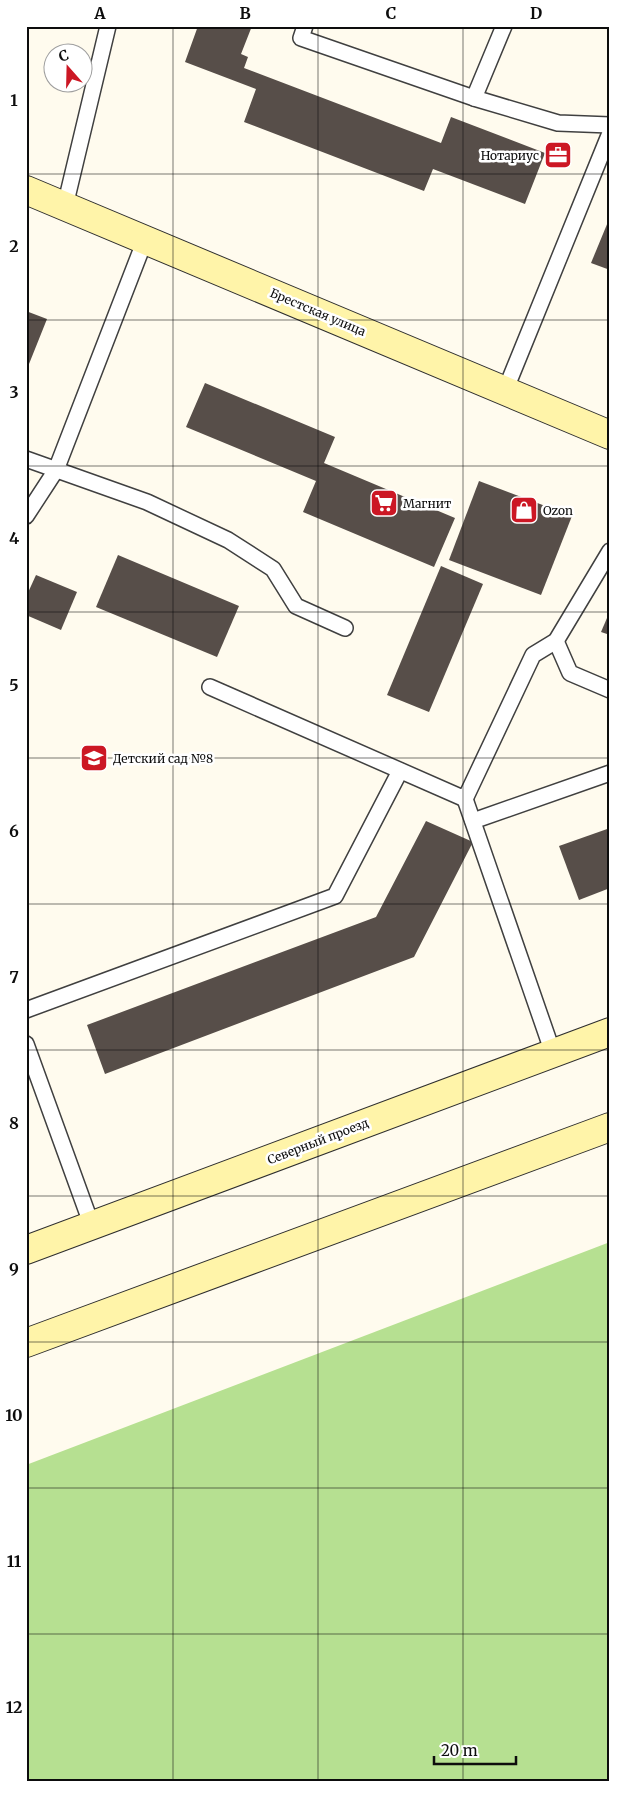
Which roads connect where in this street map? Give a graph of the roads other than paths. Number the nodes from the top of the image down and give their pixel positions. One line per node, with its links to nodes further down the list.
1 (108, 26): 8 (lane)
2 (305, 26): 4 (lane)
3 (504, 26): 4 (lane)
4 (474, 98): 5 (lane)
5 (610, 125)
6 (610, 133): 10 (lane)
7 (26, 190): 8 (main road, Брестская улица)
8 (65, 206): 9 (main road, Брестская улица)
9 (146, 240): 10 (main road, Брестская улица); 13 (lane)
10 (506, 391): 11 (main road, Брестская улица)
11 (610, 434)
12 (26, 459): 13 (lane)
13 (56, 470): 14 (lane); 16 (lane)
14 (26, 516)
15 (610, 551): 17 (lane)
16 (346, 628)
17 (556, 641): 19 (lane); 22 (lane)
18 (210, 686): 20 (lane)
19 (610, 690)
20 (400, 771): 22 (lane); 24 (lane)
21 (610, 773): 23 (lane)
22 (465, 799): 23 (lane)
23 (473, 821): 27 (lane)
24 (26, 1010)
25 (610, 1032): 27 (main road, Северный проезд)
26 (26, 1044): 29 (lane)
27 (552, 1053): 29 (main road, Северный проезд)
28 (610, 1127): 31 (main road)
29 (92, 1226): 30 (main road, Северный проезд)
30 (26, 1250)
31 (26, 1343)

